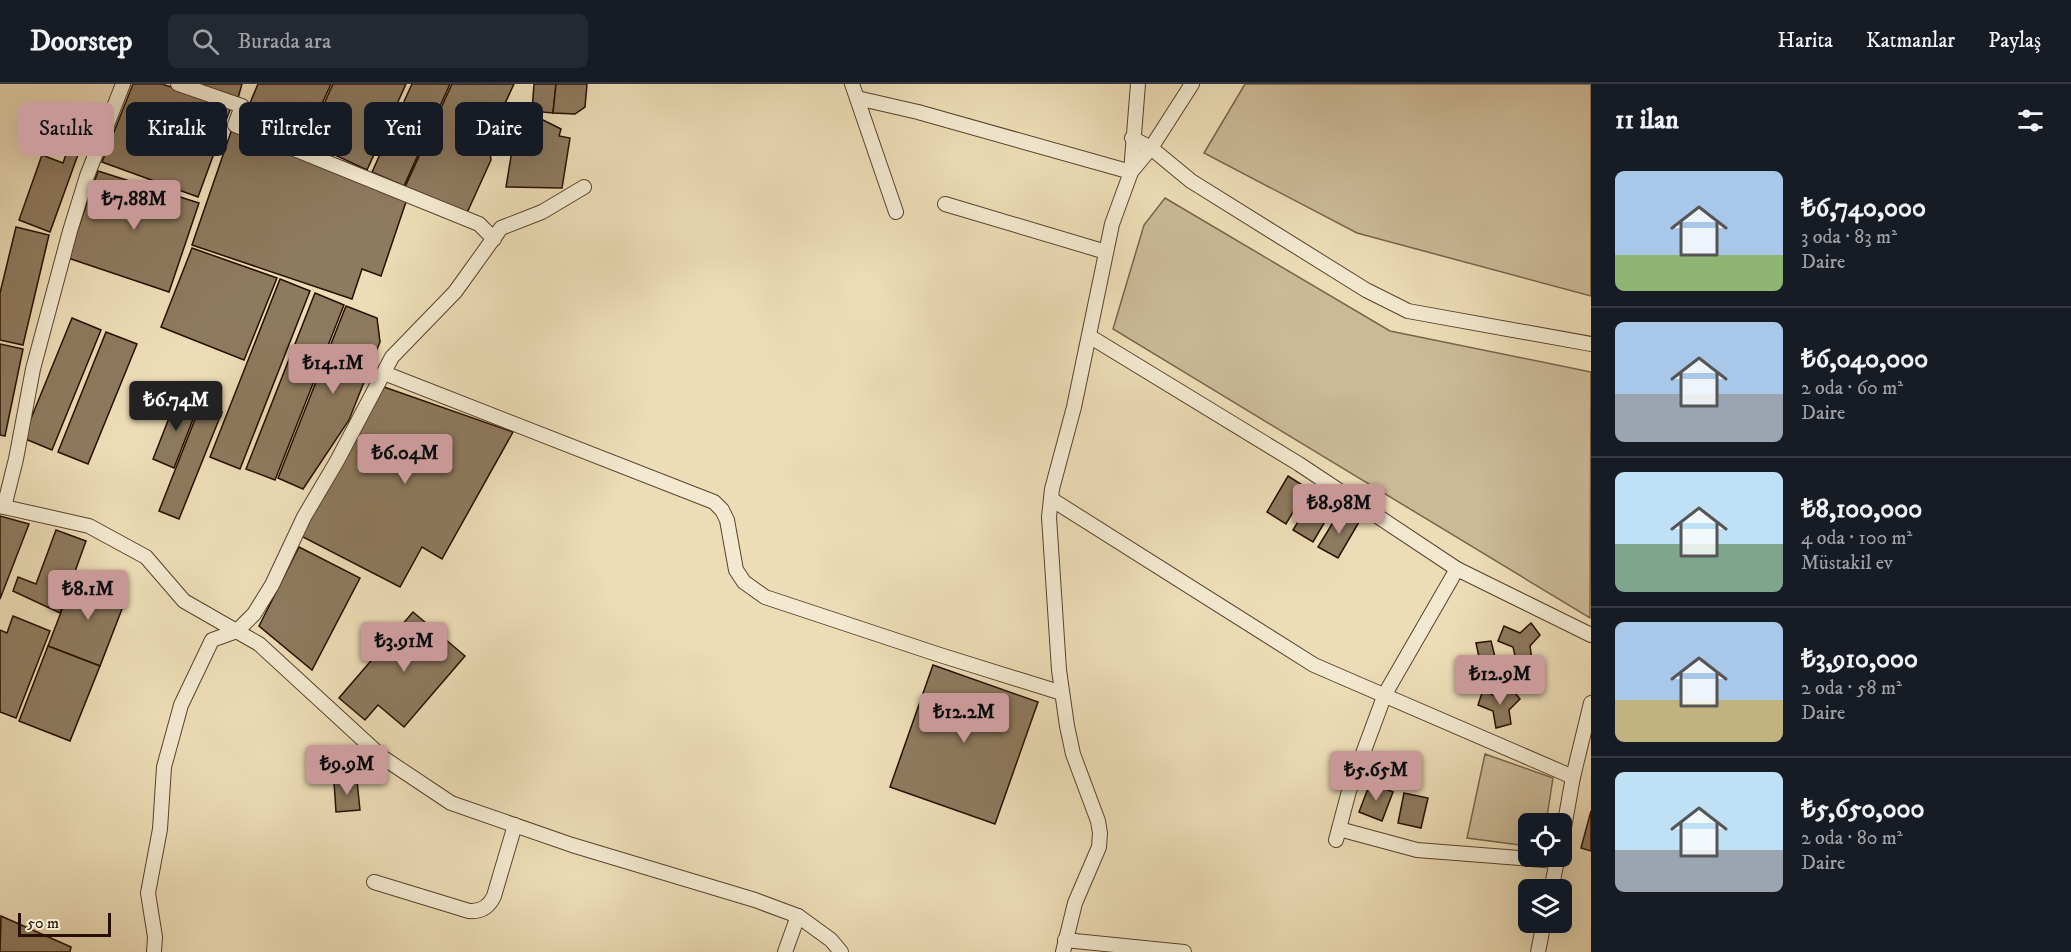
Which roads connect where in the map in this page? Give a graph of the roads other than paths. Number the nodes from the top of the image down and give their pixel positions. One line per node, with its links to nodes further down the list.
1 (123, 84): 19 (street)
2 (178, 84): 13 (street)
3 (852, 84): 6 (street)
4 (1136, 84): 7 (street)
5 (1192, 84): 8 (street)
6 (857, 98): 9 (street); 12 (street)
7 (1132, 138): 8 (street); 9 (street)
8 (1151, 148): 9 (street); 16 (street)
9 (1131, 172): 14 (street)
10 (584, 188): 13 (street)
11 (945, 204): 14 (street)
12 (896, 212)
13 (494, 239): 17 (street)
14 (1106, 252): 15 (street)
15 (1089, 336): 18 (street); 20 (street)
16 (1591, 344)
17 (384, 373): 21 (street); 23 (street)
18 (1051, 499): 23 (street); 24 (street)
19 (2, 506): 21 (street)
20 (1457, 569): 22 (street); 24 (street)
21 (237, 631): 28 (street); 34 (street)
22 (1591, 635)
23 (1062, 693): 33 (street)
24 (1384, 694): 26 (street); 29 (street)
25 (1591, 703): 26 (street)
26 (1574, 777): 27 (street)
27 (1567, 813)
28 (515, 825): 30 (street); 31 (street)
29 (1518, 856)
30 (374, 882)
31 (798, 916): 35 (street); 36 (street)
32 (1542, 933): 38 (street)
33 (1064, 946): 37 (street)
34 (154, 952)
35 (785, 952)
36 (841, 952)
37 (1184, 952)
38 (1538, 952)

